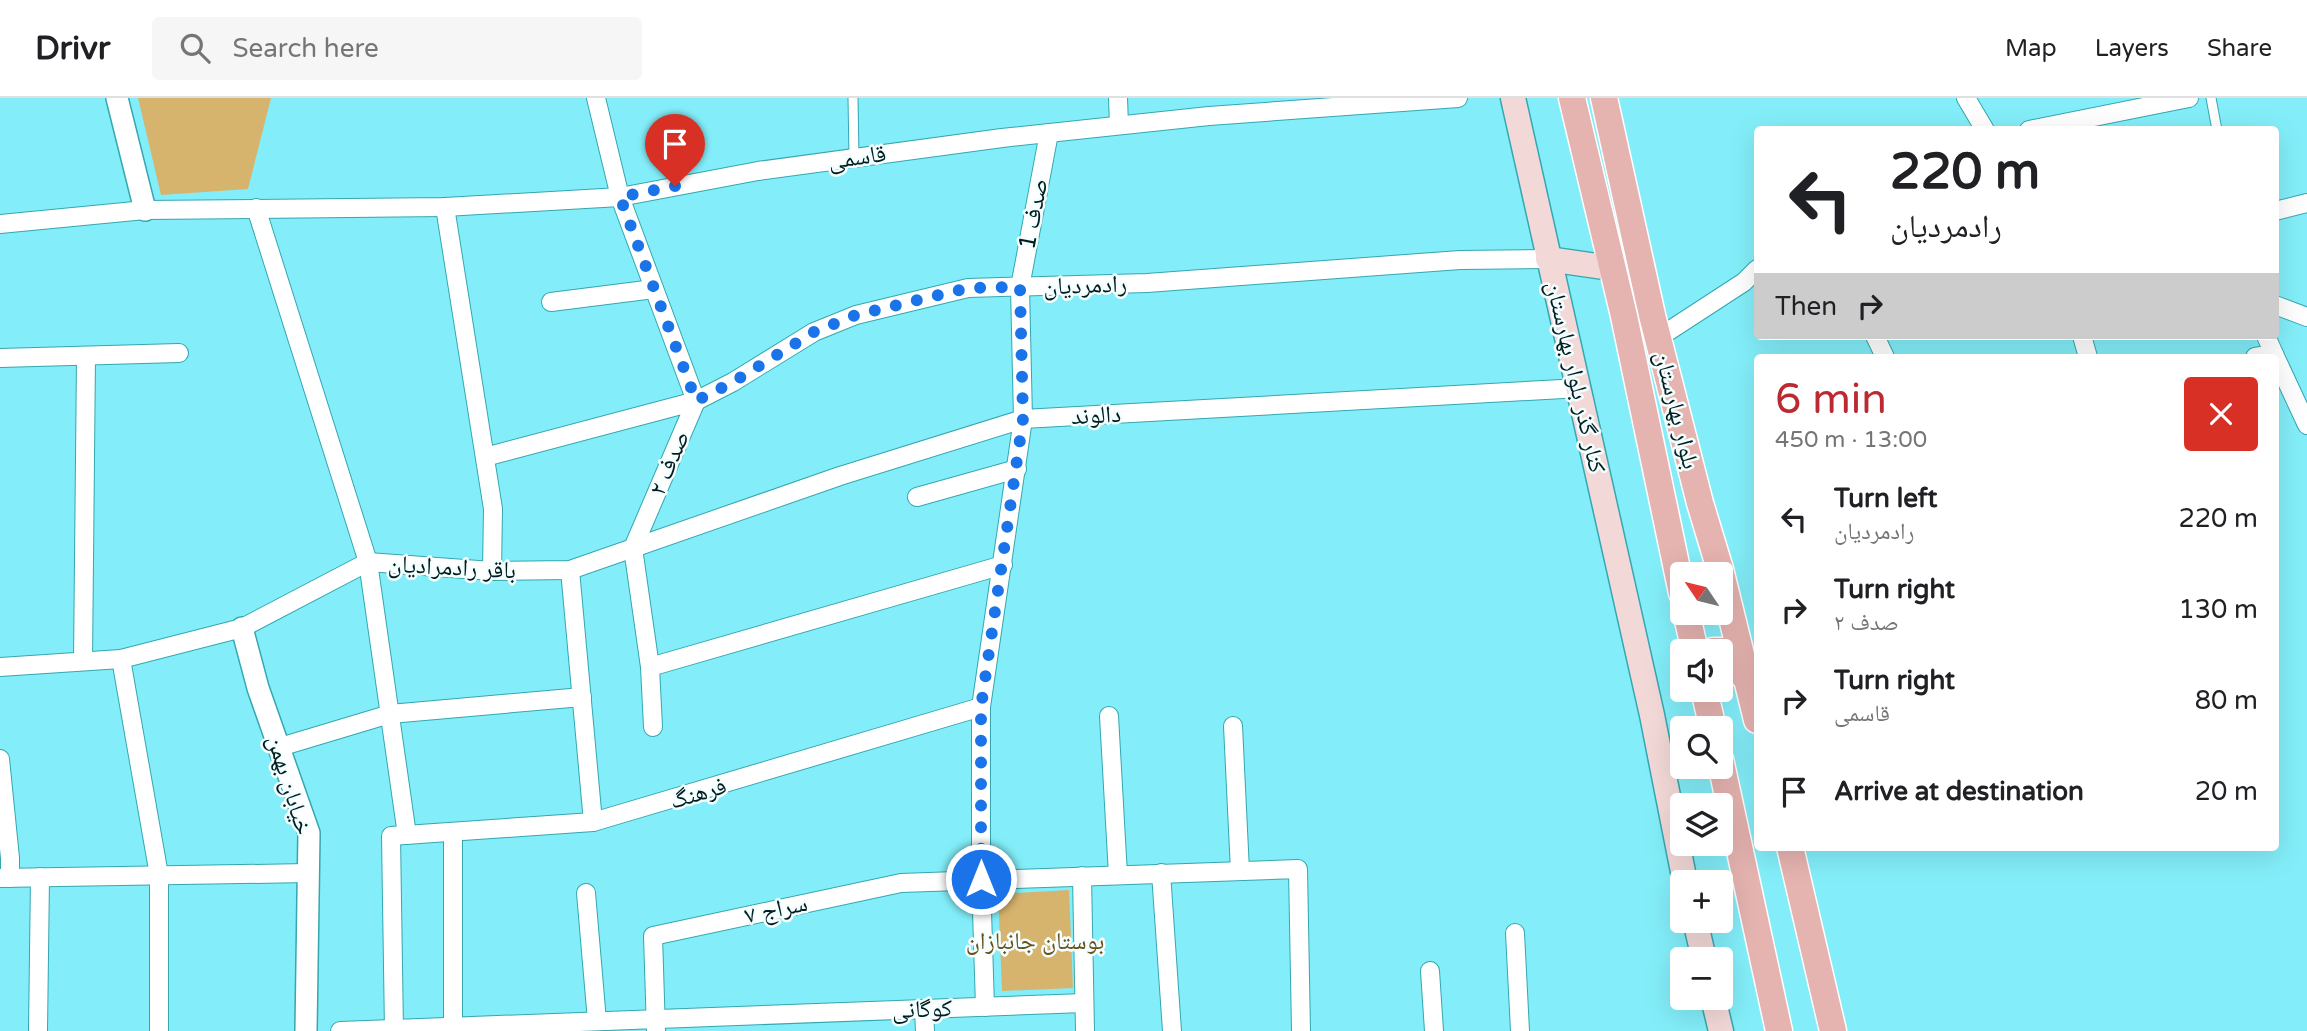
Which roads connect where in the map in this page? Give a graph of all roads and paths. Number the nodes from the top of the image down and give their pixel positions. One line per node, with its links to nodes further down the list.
1 (117, 98): 22 (street)
2 (596, 98): 18 (street, صدف ۲)
3 (853, 98): 17 (lane)
4 (1118, 98): 12 (street)
5 (1458, 98): 12 (street, قاسمی)
6 (1513, 98): 25 (main road, کنار گذر بلوار بهارستان)
7 (1572, 98): 26 (main road, بلوار بهارستان)
8 (1604, 98): 33 (main road, بلوار بهارستان)
9 (1966, 98): 13 (street)
10 (2189, 98): 14 (street)
11 (2211, 98): 15 (lane)
12 (1119, 125): 16 (street, قاسمی)
13 (1983, 126)
14 (2049, 126)
15 (2216, 126)
16 (1049, 132): 17 (street, قاسمی); 28 (street, صدف 1)
17 (854, 158): 18 (street, قاسمی)
18 (620, 197): 20 (street, قاسمی); 29 (street, صدف ۲)
19 (2307, 203): 23 (street)
20 (445, 207): 21 (street, قاسمی); 44 (street)
21 (256, 208): 22 (street, قاسمی); 48 (street)
22 (145, 210): 24 (street, قاسمی)
23 (2279, 210)
24 (0, 224)
25 (1548, 259): 26 (main road); 28 (street, رادمردیان); 40 (main road, کنار گذر بلوار بهارستان)
26 (1611, 268): 49 (main road, بلوار بهارستان)
27 (1754, 272): 33 (street)
28 (1020, 287): 41 (street, رادمردیان); 42 (street, صدف 1)
29 (654, 289): 30 (street); 41 (street, صدف ۲)
30 (551, 302)
31 (2279, 306): 32 (street)
32 (2307, 317)
33 (1658, 338): 50 (main road, بلوار بهارستان)
34 (2268, 340): 36 (street)
35 (180, 352): 37 (street)
36 (2274, 354)
37 (86, 357): 38 (street); 57 (street)
38 (0, 358)
39 (2279, 365): 43 (street)
40 (1580, 388): 42 (street, دالوند); 76 (main road, کنار گذر بلوار بهارستان)
41 (696, 401): 44 (street, رادمردیان); 47 (street, صدف ۲)
42 (1023, 419): 45 (street, صدف 1); 47 (street, دالوند)
43 (2305, 420)
44 (485, 457): 53 (street)
45 (1017, 469): 46 (street); 51 (street, صدف 1)
46 (917, 498)
47 (633, 548): 52 (street, باقر رادمرادیان); 60 (street)
48 (368, 562): 53 (street, باقر رادمرادیان); 55 (street, باقر رادمرادیان); 65 (street)
49 (1676, 562)
50 (1717, 562)
51 (1003, 565): 60 (street); 63 (street, صدف 1)
52 (570, 570): 53 (street, باقر رادمرادیان); 62 (street)
53 (492, 572)
54 (1733, 625): 61 (main road, بلوار بهارستان)
55 (242, 628): 56 (street, باقر رادمرادیان); 69 (street, خیابان بهمن)
56 (121, 659): 57 (street, باقر رادمرادیان); 80 (street)
57 (83, 662): 59 (street, باقر رادمرادیان)
58 (1733, 662): 61 (main road)
59 (0, 667)
60 (650, 667): 68 (street)
61 (1746, 680): 64 (main road, بلوار بهارستان)
62 (582, 698): 65 (street); 72 (street)
63 (981, 707): 72 (street, فرهنگ); 85 (street, صدف 1)
64 (1754, 709)
65 (390, 714): 69 (street); 74 (street)
66 (1110, 716): 81 (street)
67 (1233, 726): 77 (street)
68 (653, 727)
69 (280, 747): 78 (street, خیابان بهمن)
70 (0, 760): 84 (street)
71 (1724, 779): 110 (main road)
72 (593, 822): 73 (street, فرهنگ)
73 (453, 832): 74 (street, فرهنگ); 96 (street)
74 (407, 835): 98 (street)
75 (1791, 851): 111 (main road)
76 (1683, 870)
77 (1240, 871): 79 (street); 106 (street)
78 (308, 873): 80 (street); 101 (street, خیابان بهمن)
79 (1161, 873): 81 (street); 105 (street)
80 (159, 875): 83 (street); 100 (street)
81 (1118, 875): 82 (street)
82 (1082, 876): 85 (street); 89 (street)
83 (40, 877): 84 (street); 99 (street)
84 (5, 878)
85 (981, 879): 90 (street, صدف 1); 95 (street, سراج ۷)
86 (586, 893): 93 (street)
87 (1515, 933): 108 (street)
88 (1430, 971): 107 (street)
89 (1084, 1003): 90 (street, کوگانی); 104 (street)
90 (985, 1007): 91 (street, کوگانی)
91 (924, 1009): 94 (street, کوگانی); 103 (street)
92 (1716, 1010): 109 (main road)
93 (597, 1021): 95 (street, کوگانی); 97 (street, کوگانی)
94 (788, 1023): 95 (street, کوگانی)
95 (656, 1025)
96 (453, 1027): 97 (street, کوگانی); 98 (street, کوگانی)
97 (526, 1028)
98 (393, 1030): 102 (street, کوگانی)
99 (38, 1031)
100 (159, 1031)
101 (306, 1031)
102 (340, 1031)
103 (925, 1031)
104 (1085, 1031)
105 (1172, 1031)
106 (1301, 1031)
107 (1434, 1031)
108 (1520, 1031)
109 (1721, 1031)
110 (1779, 1031)
111 (1833, 1031)

